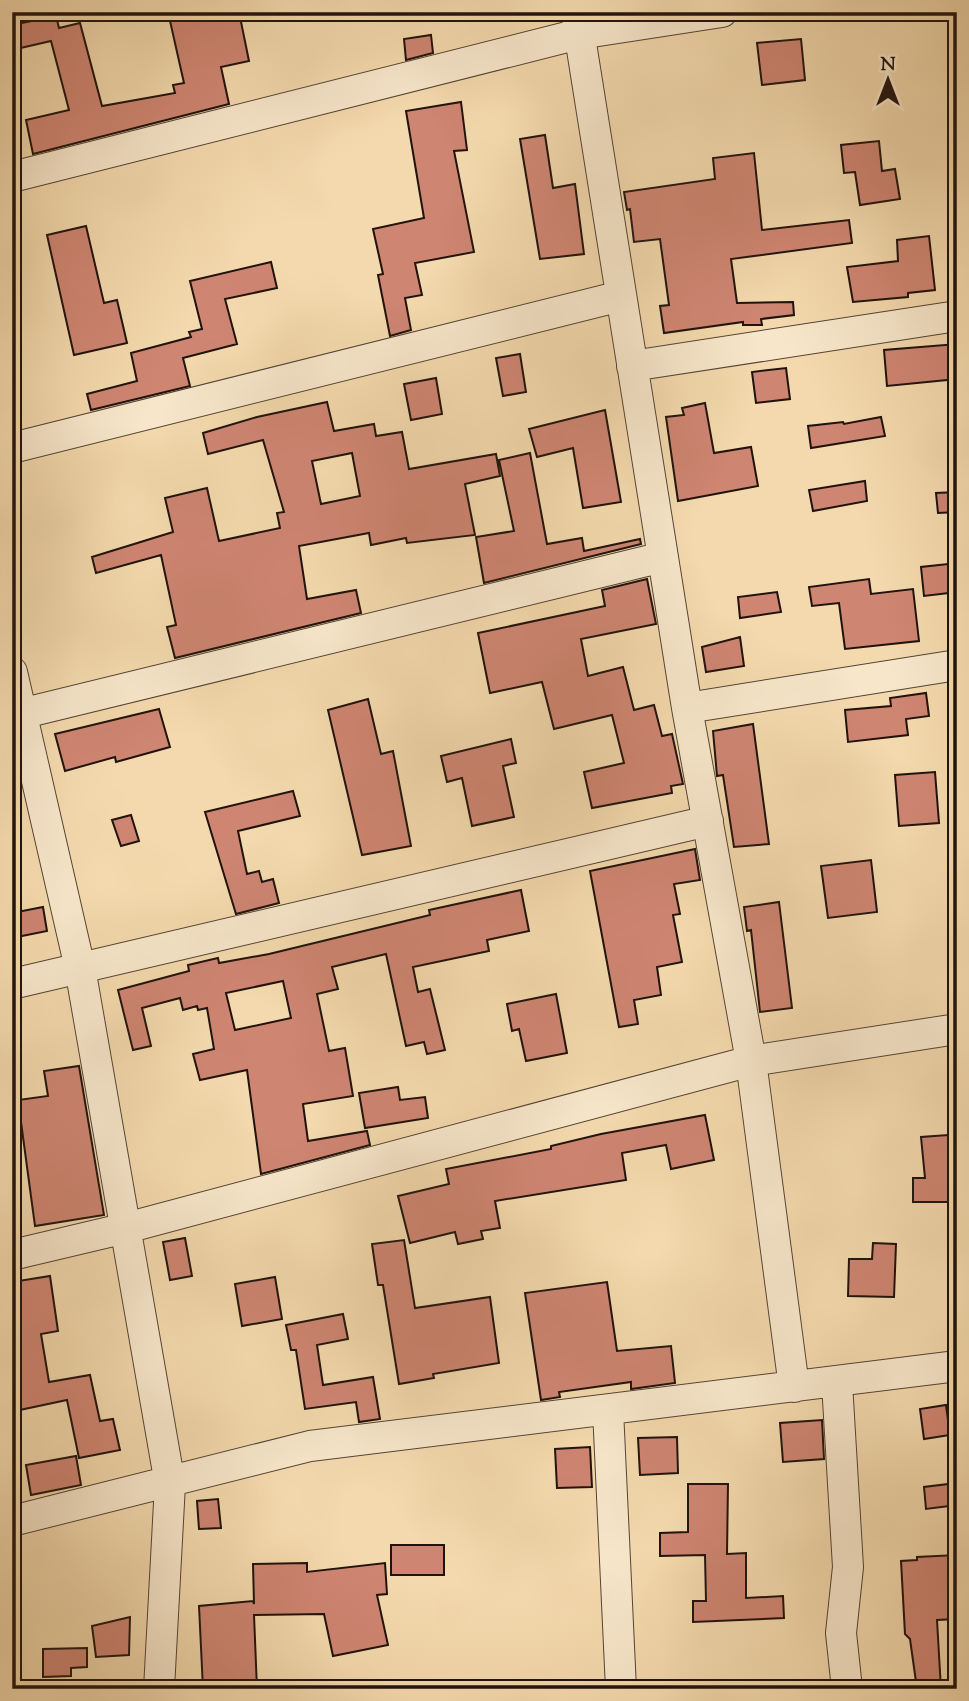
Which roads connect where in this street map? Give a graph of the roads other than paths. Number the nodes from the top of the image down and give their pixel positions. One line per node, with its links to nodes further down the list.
1 (722, 12): 2 (street)
2 (577, 23): 3 (street); 4 (street)
3 (12, 177)
4 (621, 296): 6 (street); 7 (street)
5 (957, 316): 6 (street)
6 (632, 366): 8 (street)
7 (12, 448)
8 (663, 556): 11 (street); 12 (street)
9 (957, 665): 11 (street)
10 (12, 672): 12 (street)
11 (687, 708): 13 (street)
12 (17, 714): 14 (street)
13 (708, 821): 14 (street); 17 (street)
14 (80, 968): 15 (street); 18 (street)
15 (12, 984)
16 (957, 1029): 17 (street)
17 (751, 1061): 18 (street); 22 (street)
18 (125, 1228): 19 (street); 24 (street)
19 (12, 1255)
20 (957, 1366): 21 (street)
21 (837, 1383): 22 (street); 28 (street)
22 (794, 1387): 23 (street)
23 (608, 1410): 24 (street); 27 (street)
24 (170, 1484): 25 (street); 26 (street)
25 (12, 1521)
26 (159, 1689)
27 (621, 1689)
28 (848, 1689)

